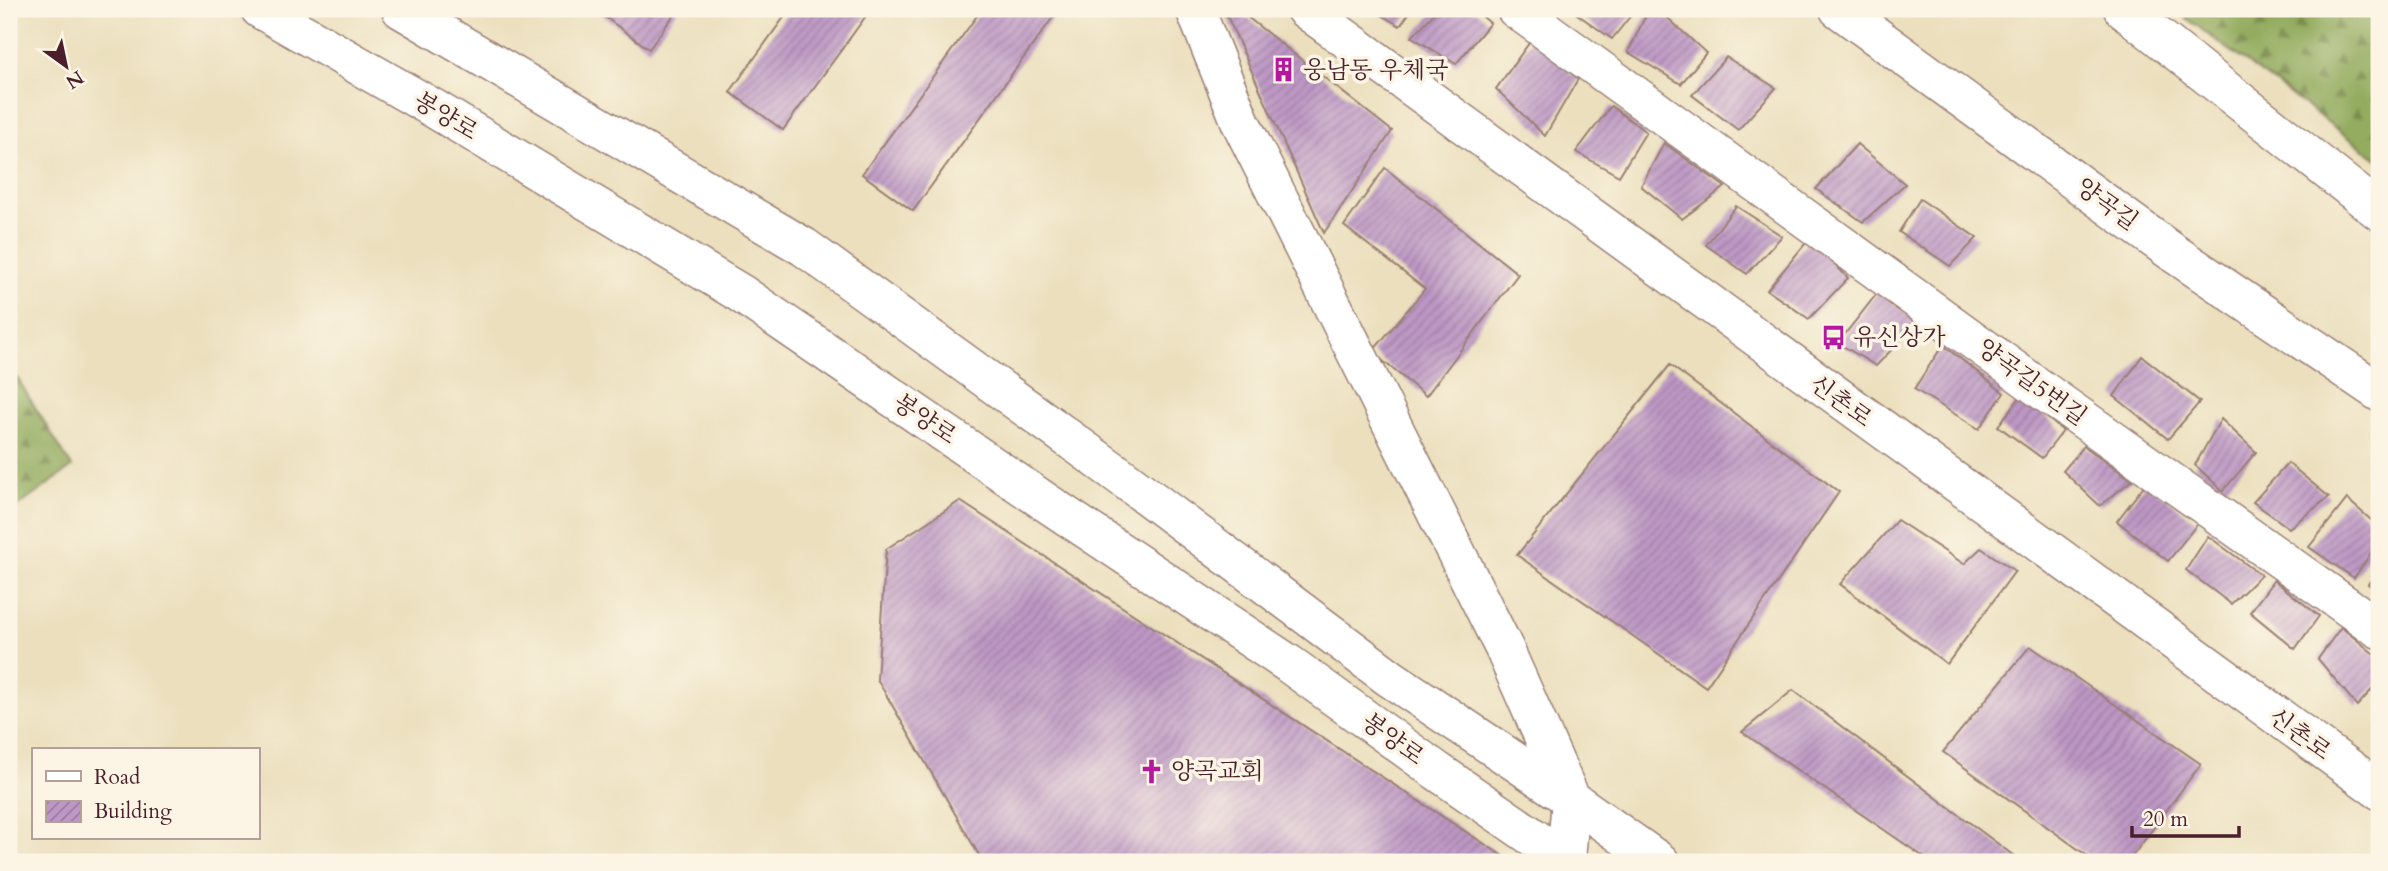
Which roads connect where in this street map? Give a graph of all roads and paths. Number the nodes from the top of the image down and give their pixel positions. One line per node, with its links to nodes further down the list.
1 (260, 9): 13 (street, 봉양로)
2 (401, 9): 12 (street, 봉양로)
3 (1195, 9): 12 (street)
4 (1305, 9): 11 (street, 신촌로)
5 (1516, 9): 10 (street, 양곡길5번길)
6 (1839, 9): 9 (street, 양곡길)
7 (2123, 9): 8 (street)
8 (2379, 211)
9 (2379, 392)
10 (2379, 629)
11 (2379, 790)
12 (1571, 799): 13 (street); 14 (street, 봉양로)
13 (1567, 861)
14 (1660, 862)

